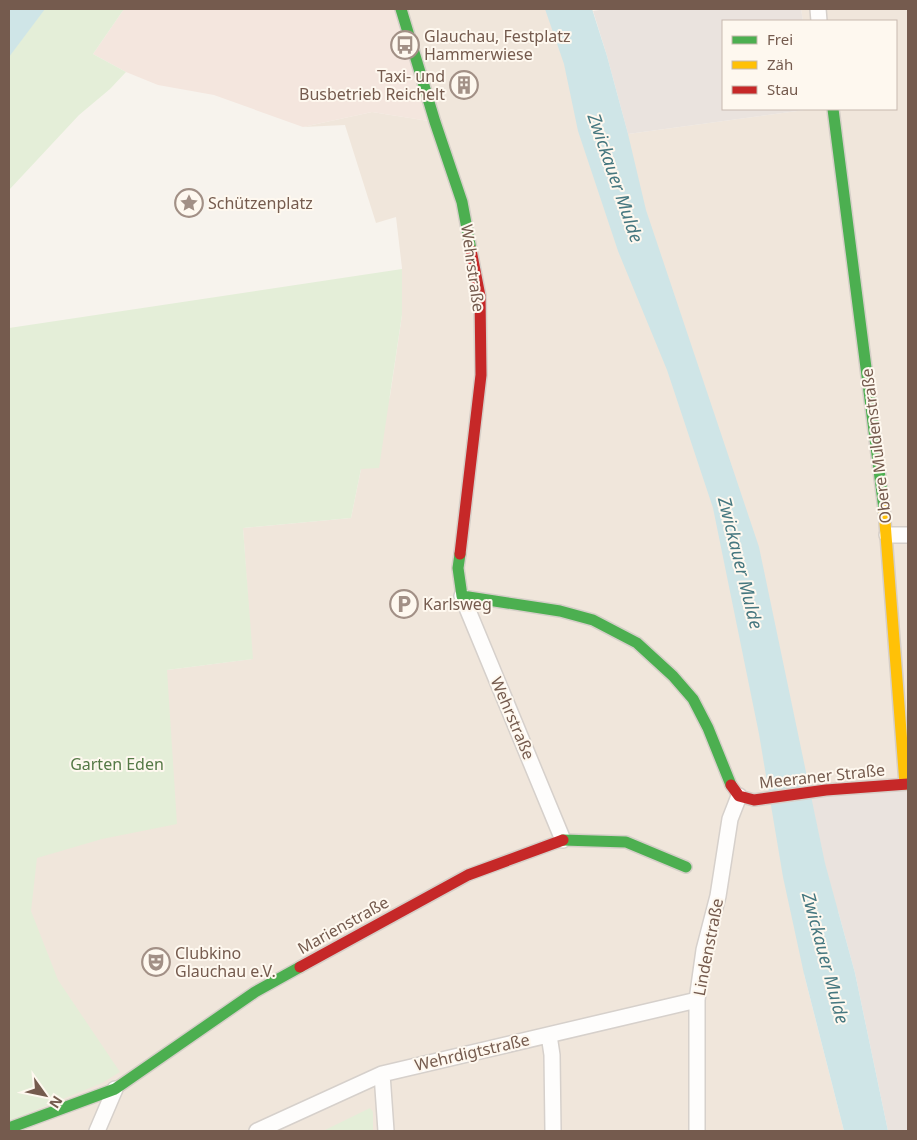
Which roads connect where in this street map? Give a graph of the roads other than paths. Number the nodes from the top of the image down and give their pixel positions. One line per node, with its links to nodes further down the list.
1 (401, 9): 5 (street, Wehrstraße)
2 (833, 110): 3 (street, Obere Muldenstraße)
3 (887, 535): 4 (street); 6 (street, Obere Muldenstraße)
4 (908, 535)
5 (462, 596): 7 (street); 8 (street, Wehrstraße)
6 (907, 784): 7 (street, Meeraner Straße)
7 (747, 798): 10 (street, Lindenstraße)
8 (563, 840): 9 (street, Marienstraße); 13 (street, Marienstraße)
9 (686, 867)
10 (697, 1000): 11 (street, Wehrdigtstraße); 19 (street, Lindenstraße)
11 (549, 1035): 12 (street, Wehrdigtstraße); 18 (street)
12 (382, 1074): 16 (street, Wehrdigtstraße); 17 (street)
13 (115, 1089): 14 (street, Marienstraße); 15 (street)
14 (9, 1128)
15 (97, 1131)
16 (257, 1131)
17 (386, 1131)
18 (553, 1131)
19 (697, 1131)

